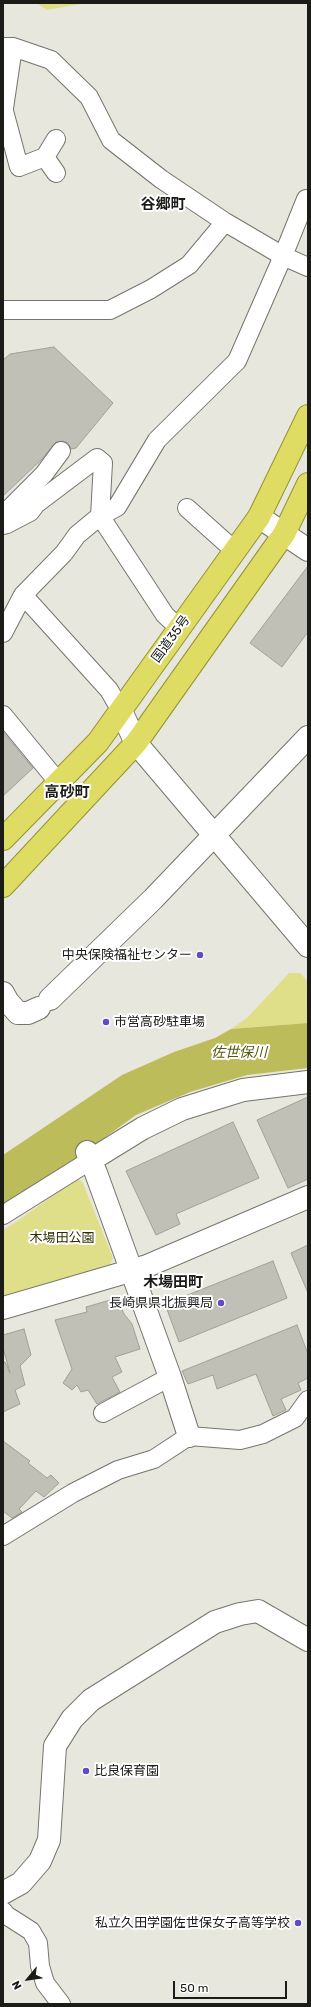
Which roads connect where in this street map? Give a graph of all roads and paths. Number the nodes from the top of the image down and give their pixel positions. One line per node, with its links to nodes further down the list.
1 (8, 47): 2 (street); 7 (street)
2 (4, 113): 4 (street)
3 (56, 139): 4 (street)
4 (45, 157): 5 (street)
5 (56, 173)
6 (306, 199): 8 (street)
7 (225, 222): 8 (street); 10 (street)
8 (283, 256): 9 (street); 15 (street)
9 (308, 267)
10 (3, 310)
11 (308, 416): 16 (highway, 国道35号)
12 (61, 451): 17 (street)
13 (308, 484): 18 (highway)
14 (187, 508): 20 (street)
15 (100, 516): 17 (street); 21 (street); 23 (street)
16 (259, 517): 18 (street); 20 (highway, 国道35号)
17 (5, 525)
18 (284, 534): 19 (street); 27 (highway)
19 (308, 550)
20 (235, 551): 23 (highway, 国道35号)
21 (24, 595): 22 (street); 24 (street)
22 (5, 625)
23 (179, 628): 24 (highway, 国道35号)
24 (120, 709): 27 (street); 28 (highway, 国道35号)
25 (3, 715): 28 (street)
26 (308, 737): 29 (street)
27 (136, 743): 29 (street); 31 (highway)
28 (59, 783): 30 (highway, 国道35号)
29 (214, 836): 32 (street); 33 (street)
30 (3, 839)
31 (3, 886)
32 (306, 939)
33 (3, 993)
34 (308, 1082): 35 (street)
35 (89, 1156): 37 (street); 38 (street)
36 (308, 1197): 38 (street)
37 (3, 1215)
38 (131, 1270): 39 (street); 40 (street)
39 (3, 1308)
40 (170, 1377): 42 (street); 43 (street)
41 (308, 1400): 43 (street)
42 (103, 1413)
43 (189, 1436): 44 (street)
44 (3, 1536)
45 (308, 1640): 46 (street)
46 (3, 1893)
47 (3, 1911): 48 (street)
48 (61, 2004)

